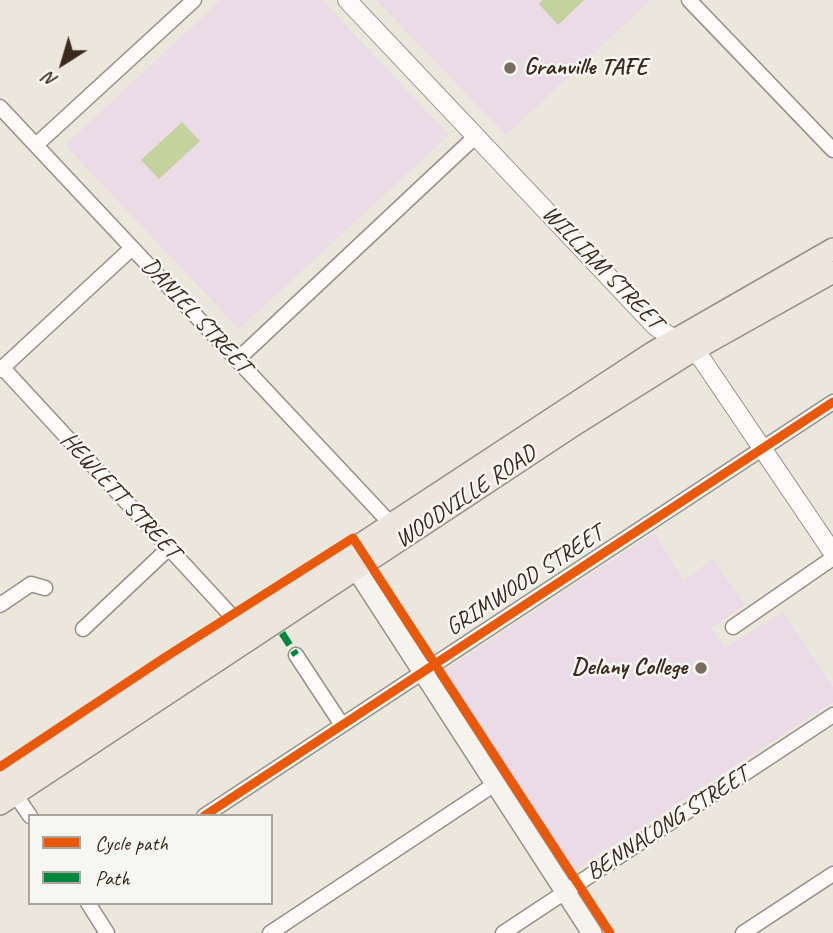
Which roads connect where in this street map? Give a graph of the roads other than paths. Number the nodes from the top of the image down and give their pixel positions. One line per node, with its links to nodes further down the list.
1 (194, 0): 6 (street)
2 (347, 0): 5 (street, WILLIAM STREET)
3 (689, 0): 7 (street)
4 (0, 107): 6 (street, DANIEL STREET)
5 (476, 136): 11 (street, WILLIAM STREET); 12 (street)
6 (36, 145): 8 (street, DANIEL STREET)
7 (833, 150)
8 (132, 248): 12 (street, DANIEL STREET); 13 (street)
9 (833, 249): 11 (main road, WOODVILLE ROAD)
10 (833, 272): 11 (main road, WOODVILLE ROAD)
11 (683, 345): 15 (street, WILLIAM STREET); 16 (main road, WOODVILLE ROAD); 19 (main road, WOODVILLE ROAD)
12 (237, 360): 16 (street, DANIEL STREET)
13 (1, 369): 17 (street, HEWLETT STREET)
14 (833, 402): 15 (street, GRIMWOOD STREET)
15 (763, 449): 18 (street, WILLIAM STREET); 26 (street, GRIMWOOD STREET)
16 (392, 525): 19 (main road, WOODVILLE ROAD)
17 (169, 548): 22 (street, HEWLETT STREET); 24 (street)
18 (833, 556): 23 (street)
19 (352, 562): 22 (main road, WOODVILLE ROAD); 26 (main road); 30 (main road, WOODVILLE ROAD)
20 (45, 588): 21 (street)
21 (0, 605)
22 (239, 624): 30 (main road, WOODVILLE ROAD)
23 (733, 627)
24 (83, 629)
25 (296, 655): 28 (street)
26 (422, 672): 28 (street, GRIMWOOD STREET); 29 (main road)
27 (833, 715): 34 (street, BENNALONG STREET)
28 (342, 725): 32 (street, GRIMWOOD STREET)
29 (495, 783): 34 (main road); 37 (street)
30 (5, 793): 31 (street)
31 (28, 814)
32 (207, 814)
33 (833, 874): 40 (street)
34 (565, 892): 38 (street, BENNALONG STREET); 39 (main road)
35 (89, 905): 36 (street)
36 (107, 933)
37 (270, 933)
38 (503, 933)
39 (592, 933)
40 (743, 933)

